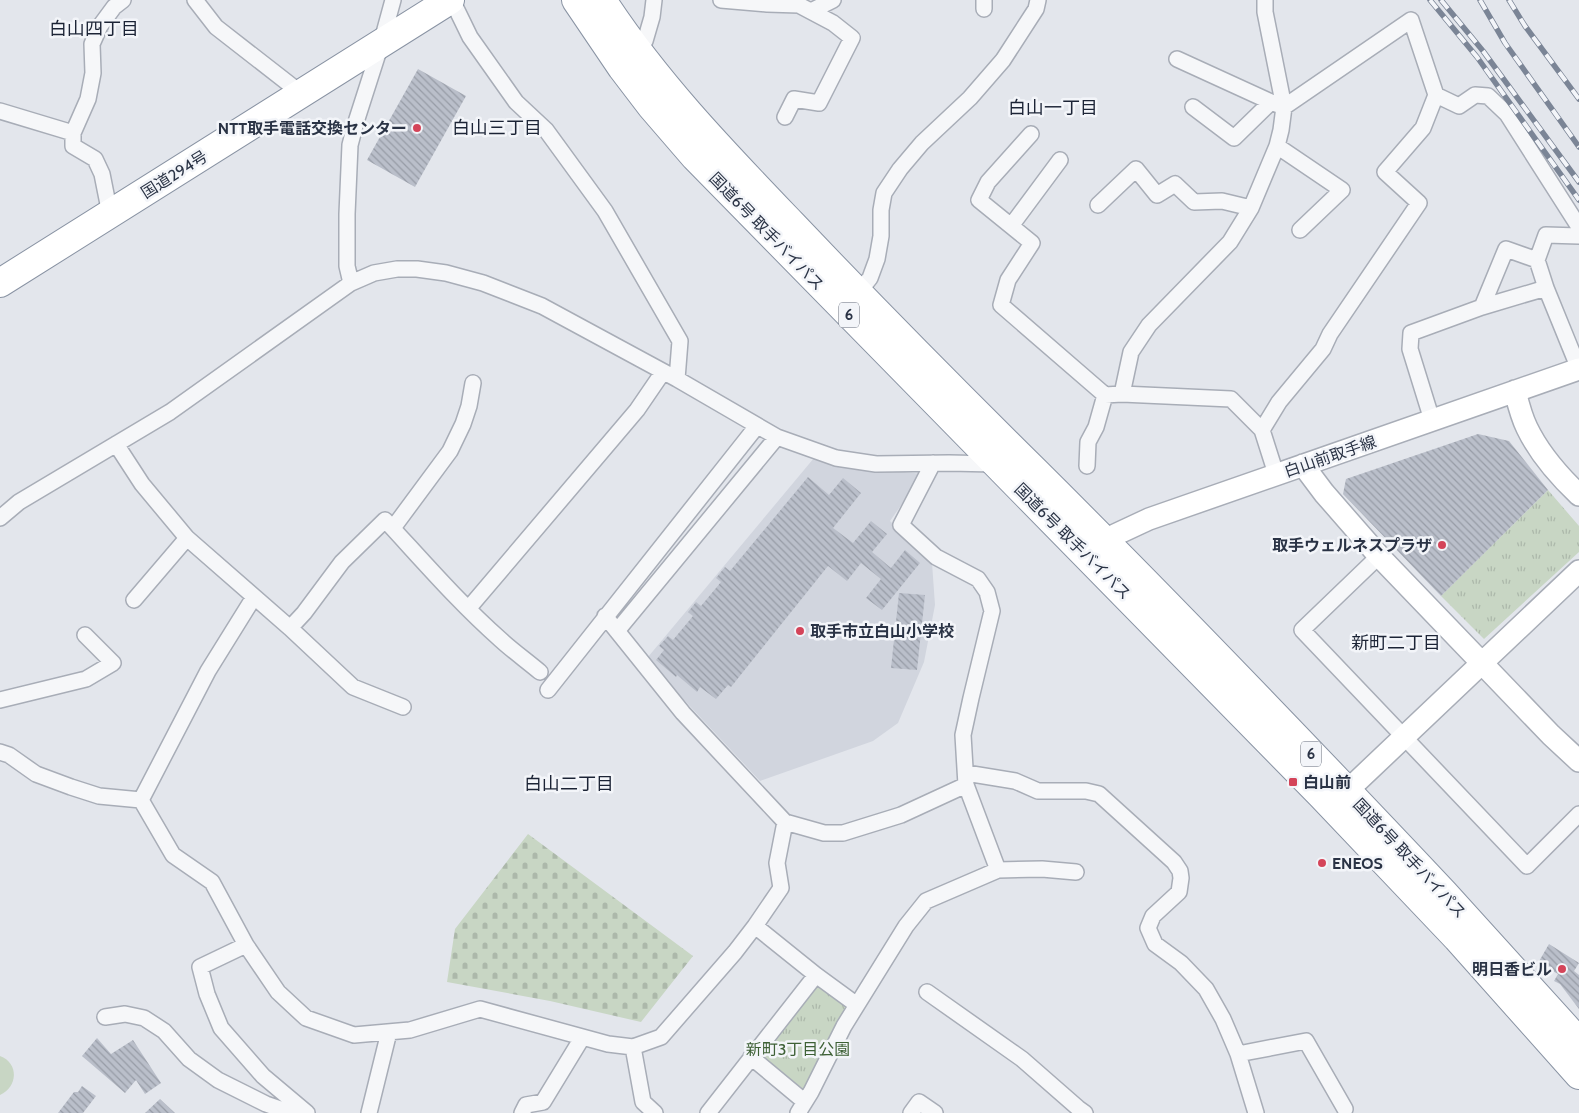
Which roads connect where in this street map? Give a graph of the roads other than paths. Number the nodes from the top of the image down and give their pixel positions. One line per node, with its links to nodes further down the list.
1 (123, 0): 22 (street)
2 (195, 0): 16 (street)
3 (393, 0): 13 (street)
4 (451, 0): 13 (highway, 国道294号); 41 (street)
5 (576, 0): 52 (highway, 国道6号 取手バイパス / 6)
6 (602, 0): 14 (highway, 国道6号 取手バイパス / 6)
7 (654, 0): 14 (street)
8 (721, 0): 12 (street)
9 (833, 0): 12 (street)
10 (1038, 0): 37 (street)
11 (1265, 0): 18 (street)
12 (811, 12): 21 (street)
13 (381, 44): 16 (highway, 国道294号); 35 (street)
14 (636, 51): 37 (highway, 国道6号 取手バイパス / 6)
15 (1177, 59): 18 (street)
16 (302, 94): 28 (highway, 国道294号)
17 (1436, 95): 18 (street); 30 (street); 48 (street)
18 (1278, 104): 19 (street); 24 (street)
19 (1193, 107)
20 (0, 111): 22 (street)
21 (785, 117)
22 (73, 133): 28 (street)
23 (1031, 134): 29 (street)
24 (1277, 146): 27 (street); 31 (street)
25 (1060, 160): 29 (street)
26 (1098, 205): 27 (street)
27 (1252, 208): 44 (street)
28 (110, 214): 34 (highway, 国道294号)
29 (1011, 226): 45 (street)
30 (1579, 227)
31 (1300, 230)
32 (1579, 236): 33 (street)
33 (1537, 260): 36 (street); 38 (street)
34 (0, 283)
35 (351, 283): 40 (street); 50 (street)
36 (1546, 288): 38 (street); 39 (street)
37 (858, 293): 60 (highway, 国道6号 取手バイパス / 6)
38 (1482, 307): 46 (street)
39 (1579, 369): 43 (street, 白山前取手線)
40 (663, 372): 41 (street); 65 (street)
41 (677, 379): 47 (street)
42 (473, 383): 58 (street)
43 (1514, 391): 46 (street, 白山前取手線); 56 (street)
44 (1122, 394): 45 (street); 48 (street)
45 (1105, 395): 54 (street)
46 (1432, 420): 53 (street, 白山前取手線)
47 (757, 426): 49 (street); 66 (street)
48 (1262, 430): 55 (street)
49 (777, 437): 51 (street); 68 (street)
50 (116, 444): 57 (street); 59 (street)
51 (933, 463): 52 (street); 78 (street)
52 (997, 464): 60 (highway, 国道6号 取手バイパス / 6)
53 (1304, 465): 55 (street, 白山前取手線); 61 (street)
54 (1087, 466)
55 (1276, 474): 60 (street, 白山前取手線)
56 (1579, 496)
57 (0, 518)
58 (392, 528): 65 (street); 67 (street)
59 (187, 538): 63 (street); 64 (street)
60 (1095, 547): 79 (highway, 国道6号 取手バイパス / 6); 97 (highway, 国道6号 取手バイパス / 6)
61 (1379, 556): 70 (street); 75 (street)
62 (1579, 571): 70 (street)
63 (254, 597): 67 (street); 80 (street)
64 (134, 600)
65 (468, 609): 71 (street)
66 (605, 616): 68 (street); 72 (street)
67 (290, 628): 74 (street)
68 (617, 631): 82 (street)
69 (85, 636): 73 (street)
70 (1482, 662): 75 (street); 77 (street)
71 (540, 672)
72 (548, 690)
73 (0, 700)
74 (403, 707)
75 (1404, 737): 79 (street); 81 (street)
76 (0, 752): 80 (street)
77 (1579, 761)
78 (966, 779): 82 (street); 83 (street); 95 (street)
79 (1347, 791): 93 (highway, 国道6号 取手バイパス / 6)
80 (141, 800): 86 (street)
81 (1579, 814)
82 (785, 822): 85 (street)
83 (998, 870): 84 (street); 89 (street)
84 (1076, 872)
85 (755, 926): 87 (street); 94 (street)
86 (246, 945): 91 (street); 103 (street)
87 (816, 975): 89 (street); 96 (street)
88 (928, 992): 101 (street)
89 (857, 1005): 99 (street)
90 (105, 1017): 102 (street)
91 (389, 1032): 92 (street); 104 (street)
92 (582, 1038): 94 (street); 105 (street)
93 (1579, 1042)
94 (632, 1047): 98 (street)
95 (1238, 1054): 100 (street); 110 (street)
96 (751, 1057): 99 (street); 107 (street)
97 (1579, 1075)
98 (638, 1107): 106 (street)
99 (802, 1108)
100 (1345, 1109)
101 (1079, 1111)
102 (292, 1113)
103 (307, 1113)
104 (369, 1113)
105 (522, 1113)
106 (655, 1113)
107 (708, 1113)
108 (911, 1113): 109 (street)
109 (934, 1113)
110 (1256, 1113)

